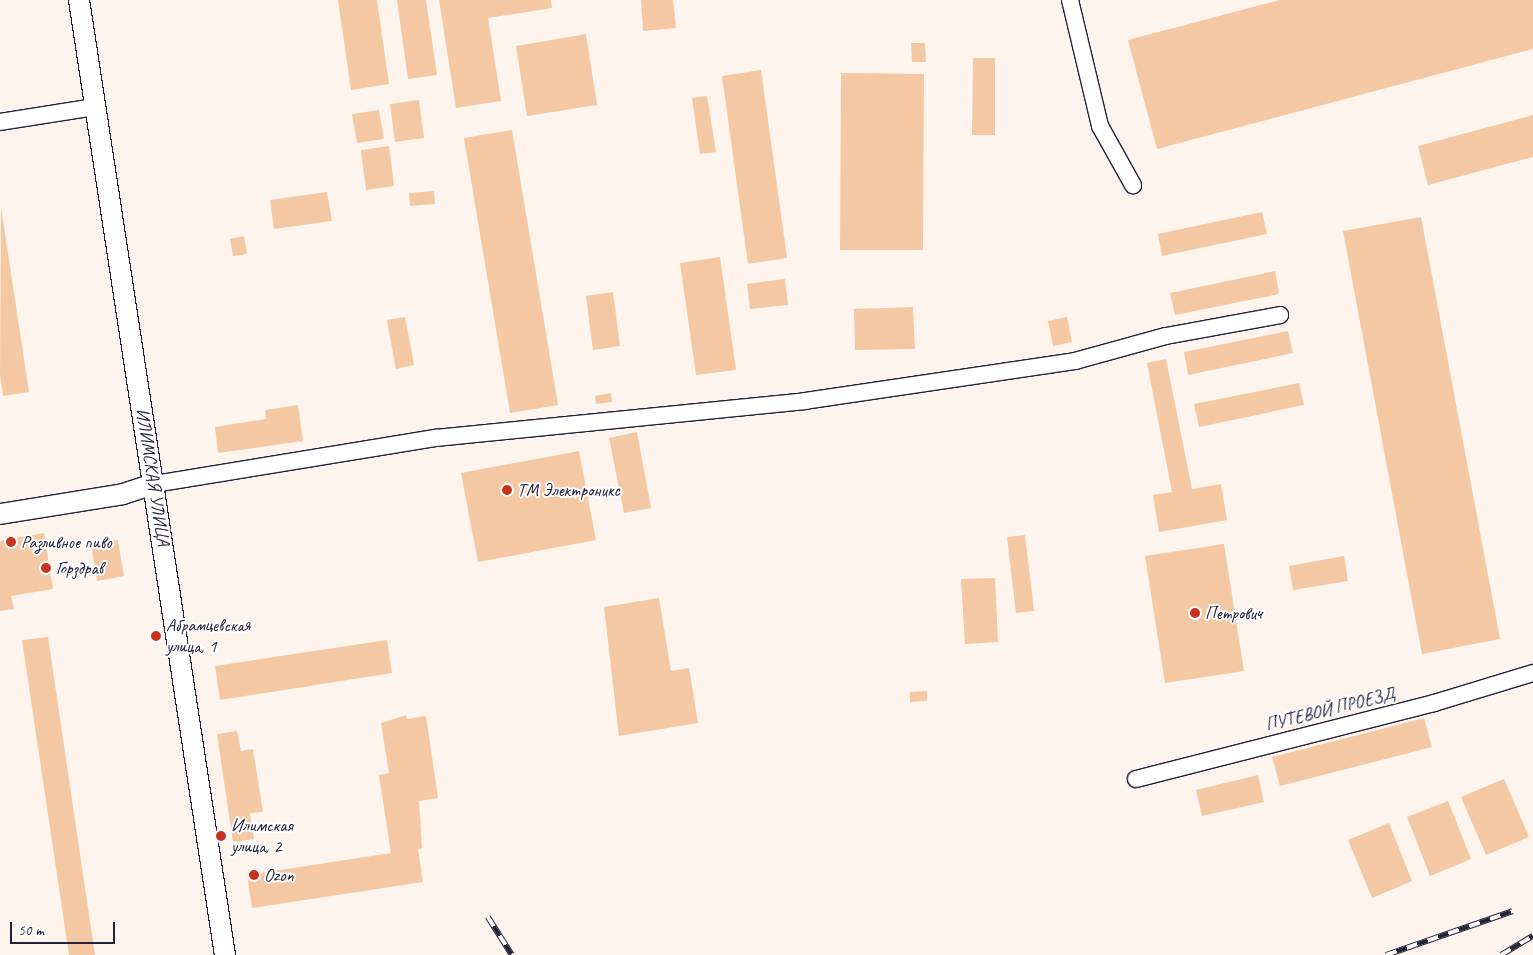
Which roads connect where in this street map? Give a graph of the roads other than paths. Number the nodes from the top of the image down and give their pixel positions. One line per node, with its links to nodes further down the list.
1 (79, 0): 3 (street, ИЛИМСКАЯ УЛИЦА)
2 (1070, 0): 5 (street)
3 (95, 107): 4 (street); 7 (street, ИЛИМСКАЯ УЛИЦА)
4 (0, 122)
5 (1133, 185)
6 (1280, 316): 7 (street)
7 (154, 484): 8 (street); 11 (street, ИЛИМСКАЯ УЛИЦА)
8 (0, 514)
9 (1533, 674): 10 (street, ПУТЕВОЙ ПРОЕЗД)
10 (1136, 778)
11 (225, 955)

